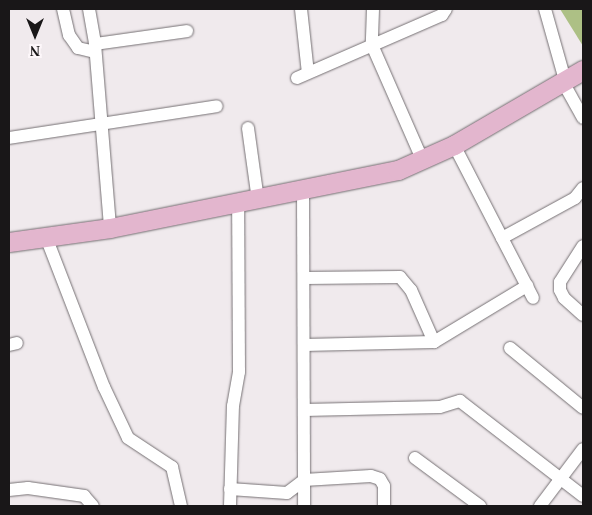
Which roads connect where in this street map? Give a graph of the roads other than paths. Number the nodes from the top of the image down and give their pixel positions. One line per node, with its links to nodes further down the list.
1 (63, 9): 9 (street)
2 (89, 9): 9 (street)
3 (301, 9): 8 (street)
4 (373, 9): 8 (street)
5 (446, 9): 8 (street)
6 (545, 9): 11 (street)
7 (187, 31): 9 (street)
8 (372, 46): 18 (street)
9 (95, 48): 14 (street)
10 (583, 70): 11 (main road)
11 (564, 81): 13 (street); 17 (main road)
12 (217, 106): 14 (street)
13 (583, 118)
14 (101, 124): 16 (street); 23 (street)
15 (248, 128): 21 (street)
16 (9, 138)
17 (454, 146): 18 (main road); 25 (street)
18 (422, 159): 20 (main road)
19 (583, 188): 25 (street)
20 (303, 191): 21 (main road); 28 (street)
21 (258, 200): 22 (main road)
22 (238, 204): 23 (main road); 39 (street)
23 (110, 228): 24 (main road)
24 (46, 237): 26 (main road); 43 (street)
25 (502, 238): 30 (street)
26 (9, 242)
27 (583, 246): 29 (street)
28 (305, 278): 30 (street); 31 (street)
29 (583, 315)
30 (434, 342): 31 (street)
31 (304, 345): 34 (street)
32 (510, 348): 33 (street)
33 (583, 408)
34 (304, 410): 37 (street); 38 (street)
35 (583, 449): 37 (street)
36 (415, 458): 47 (street)
37 (561, 478): 41 (street); 48 (street)
38 (304, 480): 39 (street); 45 (street); 46 (street)
39 (230, 489): 44 (street)
40 (9, 490): 42 (street)
41 (583, 496)
42 (93, 506)
43 (181, 506)
44 (230, 506)
45 (304, 506)
46 (384, 506)
47 (480, 506)
48 (540, 506)

